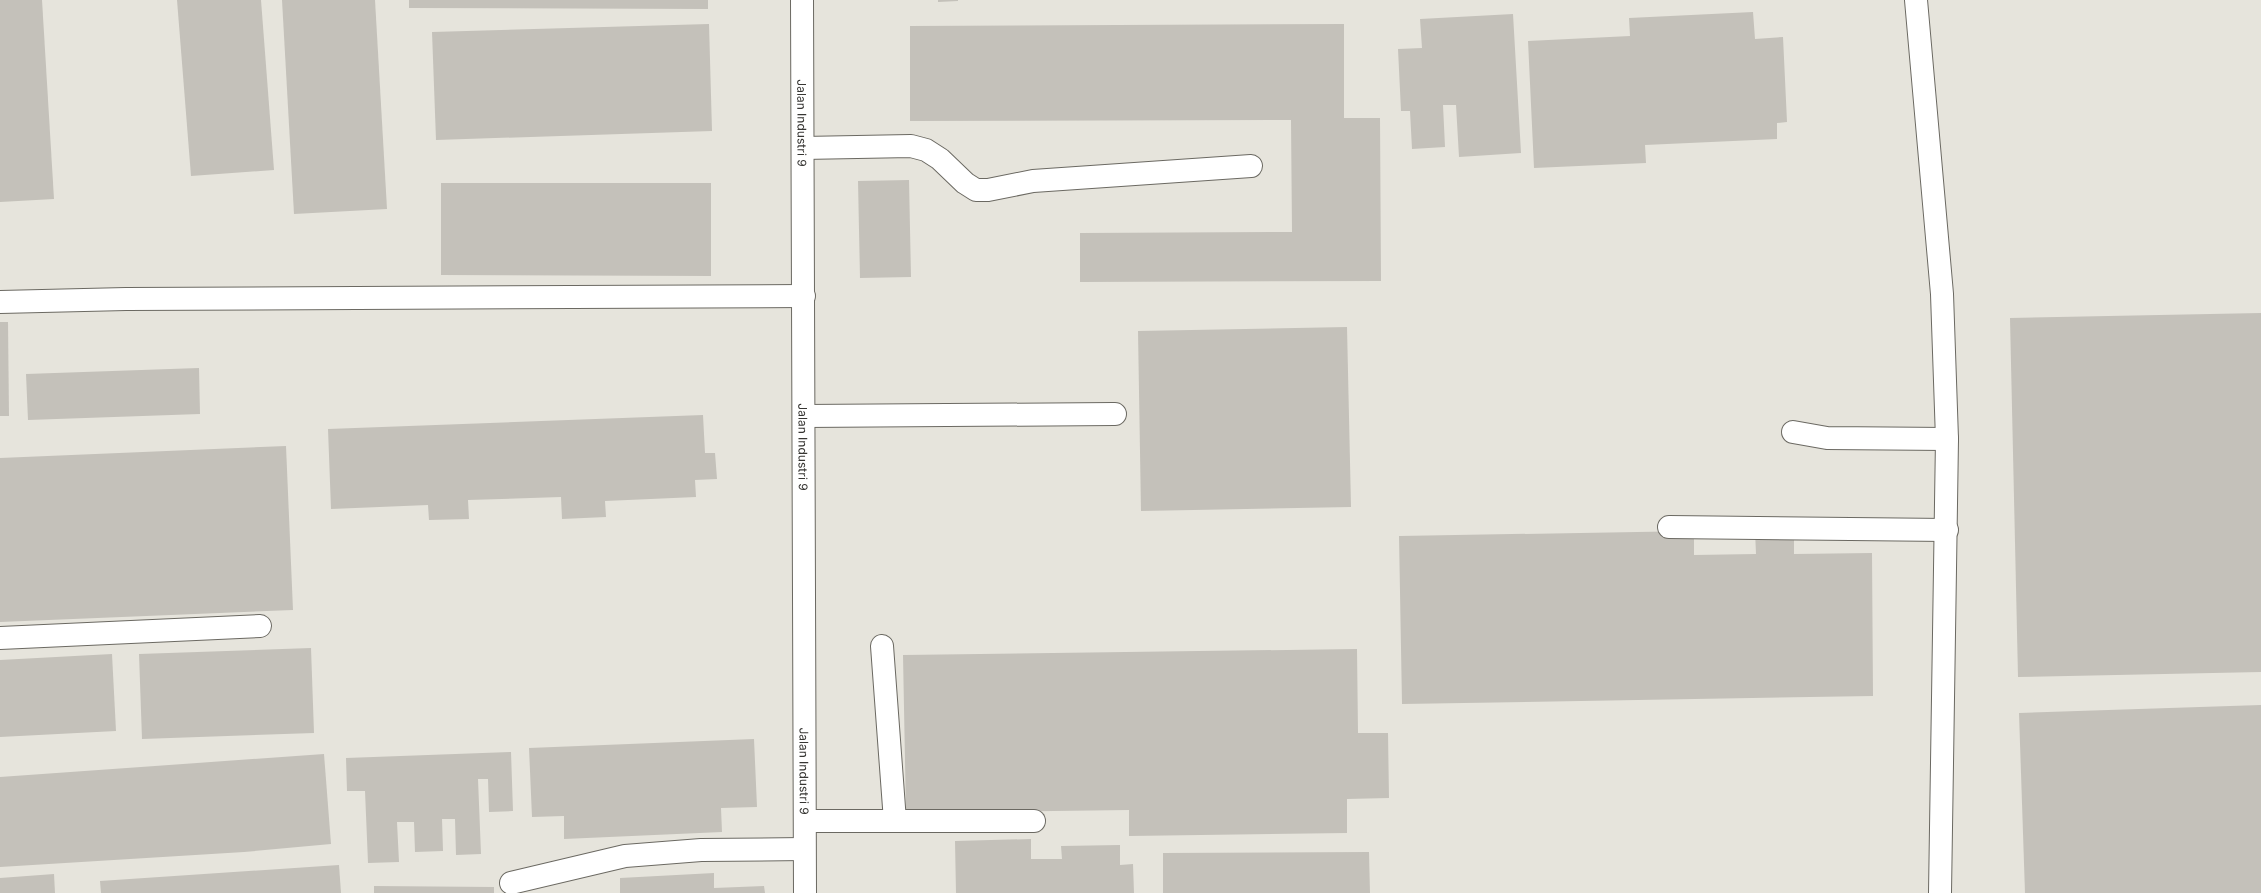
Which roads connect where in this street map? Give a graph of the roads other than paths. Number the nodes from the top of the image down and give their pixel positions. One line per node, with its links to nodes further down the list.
1 (802, 0): 3 (street, Jalan Industri 9)
2 (1916, 0): 10 (street)
3 (803, 148): 4 (street); 5 (street, Jalan Industri 9)
4 (1251, 166)
5 (804, 296): 6 (street); 8 (street, Jalan Industri 9)
6 (0, 302)
7 (1115, 414): 8 (street)
8 (804, 416): 16 (street, Jalan Industri 9)
9 (1793, 432): 10 (street)
10 (1947, 439): 12 (street)
11 (1669, 527): 12 (street)
12 (1947, 530): 22 (street)
13 (260, 626): 14 (street)
14 (0, 638)
15 (882, 646): 17 (street)
16 (805, 821): 17 (street); 19 (street, Jalan Industri 9)
17 (895, 821): 18 (street)
18 (1034, 821)
19 (804, 849): 20 (street); 21 (street, Jalan Industri 9)
20 (511, 883)
21 (805, 893)
22 (1940, 893)

